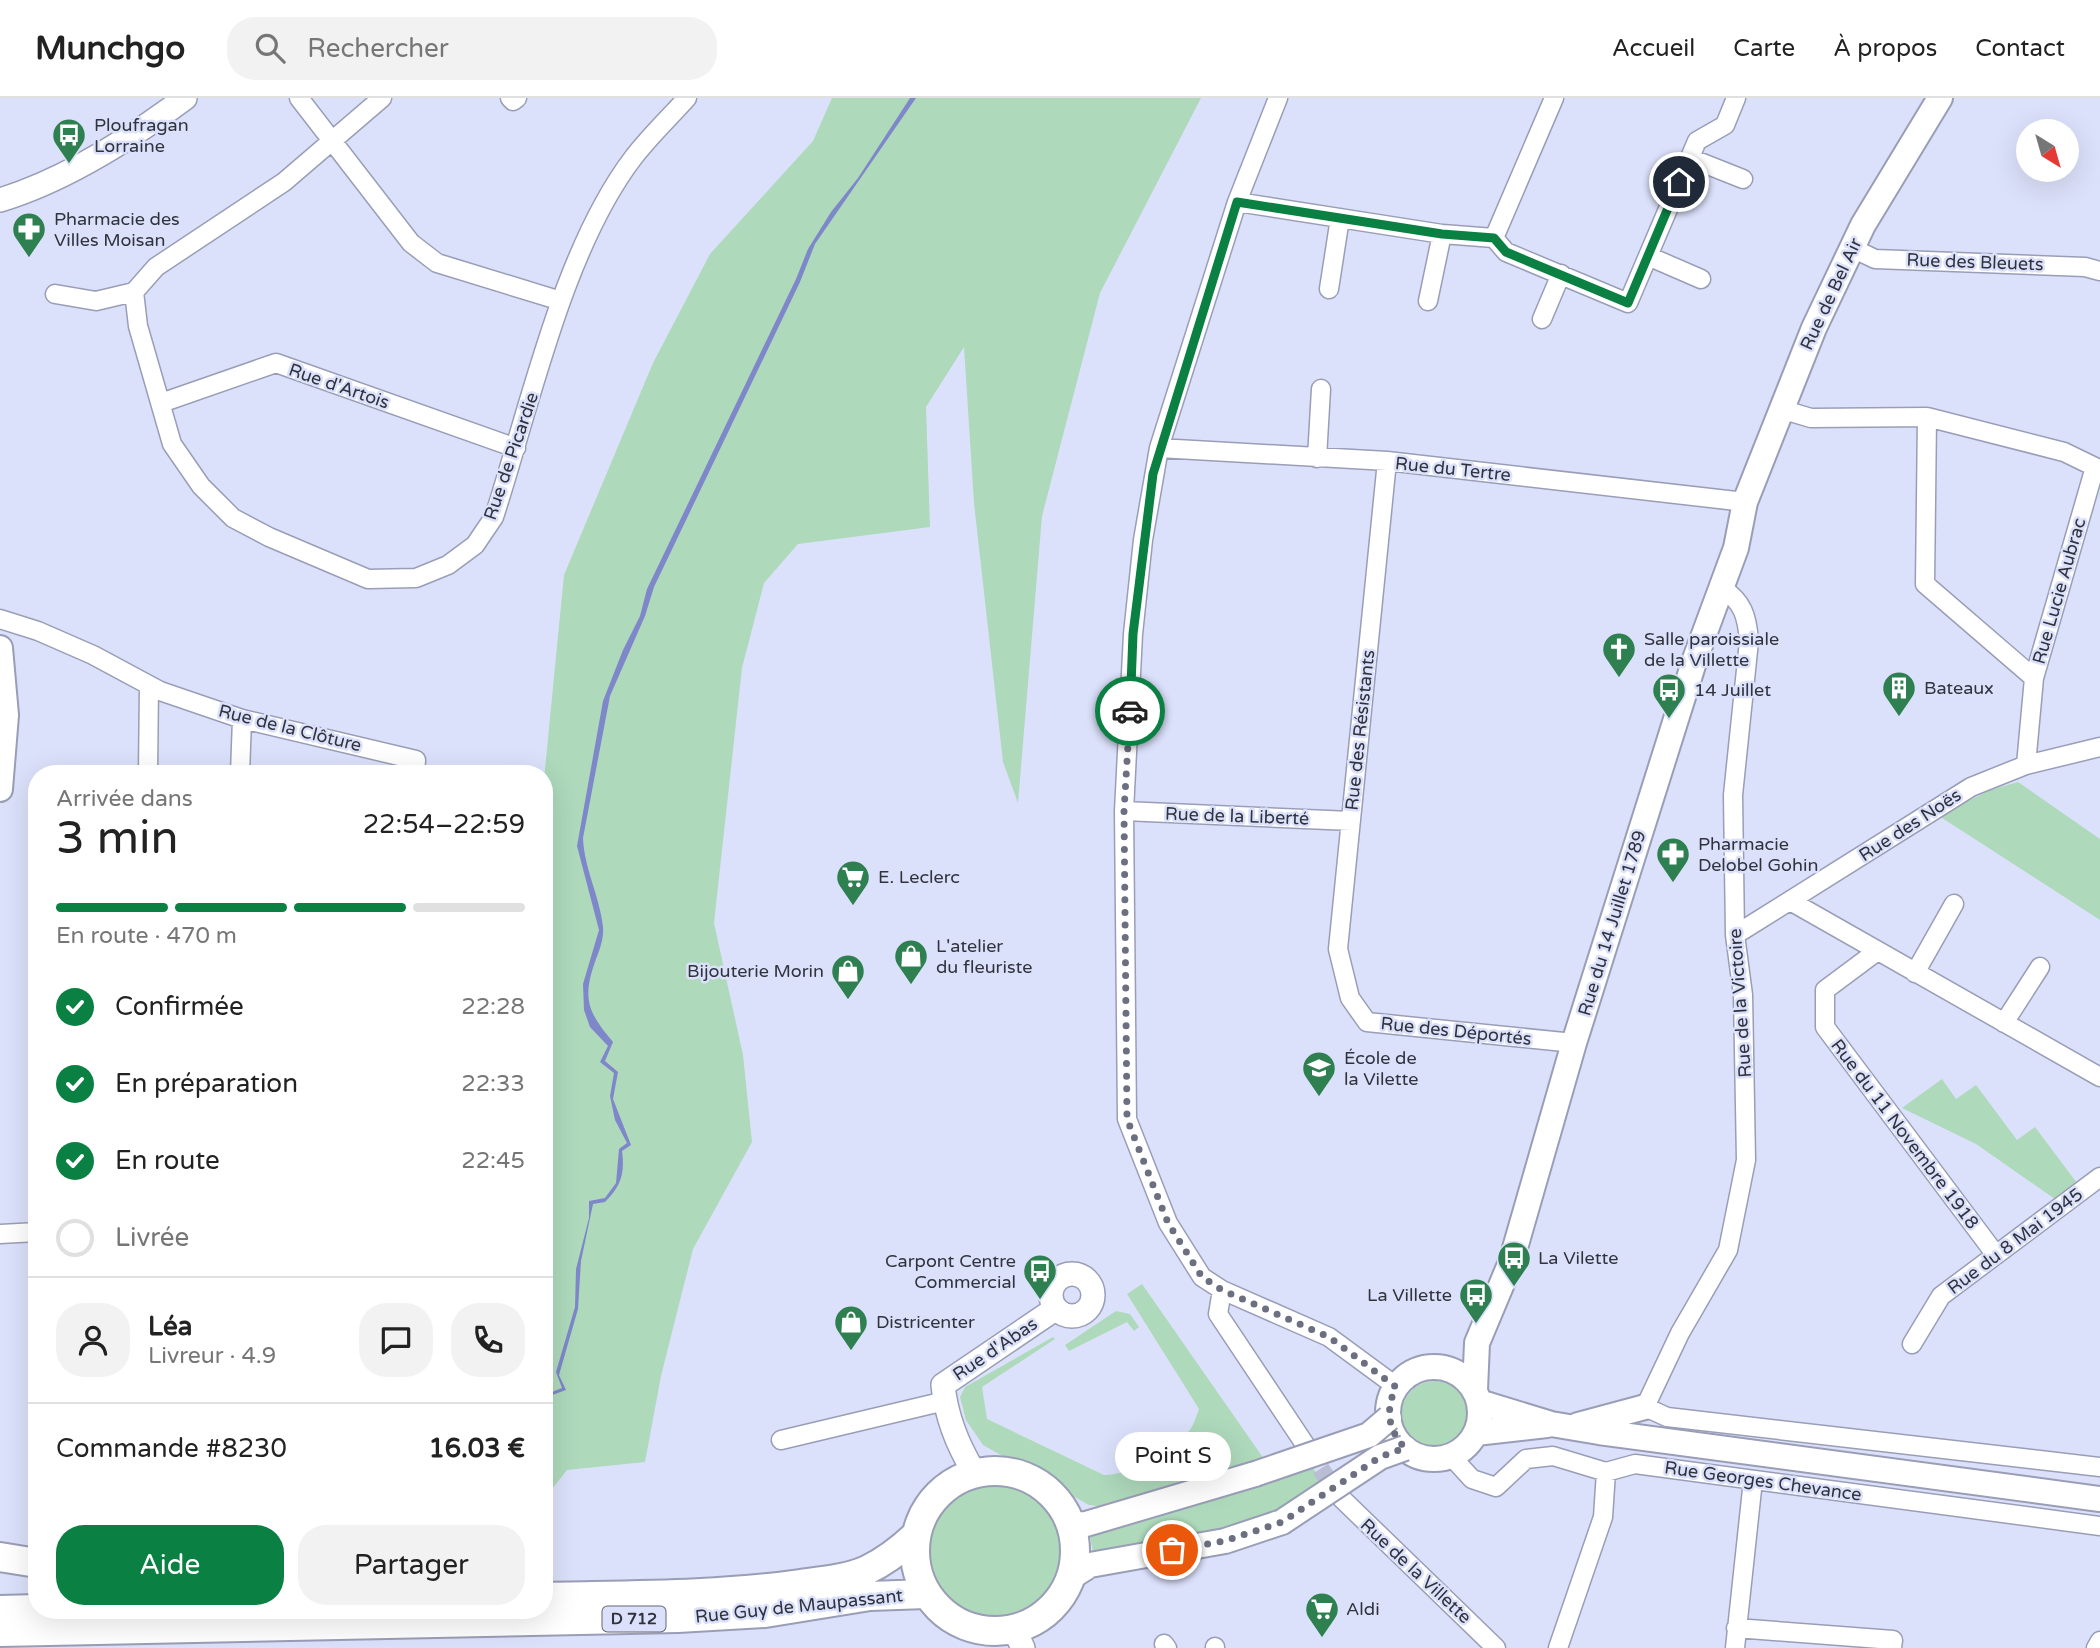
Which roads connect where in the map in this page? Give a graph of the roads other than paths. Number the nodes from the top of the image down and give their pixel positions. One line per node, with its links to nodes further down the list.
1 (185, 98): 14 (street)
2 (299, 98): 11 (street)
3 (382, 98): 11 (street)
4 (510, 98): 5 (street)
5 (517, 98)
6 (687, 98): 27 (street, Rue de Picardie)
7 (1278, 98): 15 (street)
8 (1554, 98): 18 (street)
9 (1736, 98): 12 (street)
10 (1938, 99): 19 (main road, Rue de Bel Air)
11 (334, 141): 25 (street); 27 (street)
12 (1690, 158): 13 (street); 20 (street)
13 (1743, 178)
14 (0, 200)
15 (1237, 202): 16 (street); 35 (street)
16 (1340, 218): 17 (street); 24 (street)
17 (1442, 234): 18 (street); 28 (street)
18 (1494, 238): 22 (street)
19 (1852, 248): 21 (street, Rue des Bleuets); 32 (main road, Rue de Bel Air)
20 (1648, 256): 22 (street); 23 (street)
21 (2100, 271)
22 (1561, 274): 29 (street)
23 (1701, 279)
24 (1329, 289)
25 (134, 292): 26 (street); 31 (street, Rue de Picardie)
26 (55, 294)
27 (561, 301): 34 (street, Rue de Picardie)
28 (1428, 301)
29 (1542, 319)
30 (1321, 389): 36 (street)
31 (161, 403): 34 (street, Rue d'Artois); 34 (street, Rue de Picardie)
32 (1780, 409): 33 (street); 38 (main road, Rue de Bel Air)
33 (1927, 417): 42 (street); 42 (street, Rue Lucie Aubrac)
34 (516, 448)
35 (1159, 448): 36 (street, Rue du Tertre); 52 (street)
36 (1317, 457): 37 (street, Rue du Tertre)
37 (1387, 461): 38 (street, Rue du Tertre); 53 (street, Rue des Résistants)
38 (1745, 502): 39 (main road, Rue du 14 Juillet 1789)
39 (1722, 588): 56 (street, Rue de la Victoire); 62 (main road, Rue du 14 Juillet 1789)
40 (0, 619): 43 (street, Rue de la Clôture)
41 (0, 648): 44 (main road)
42 (2034, 678): 50 (street, Rue Lucie Aubrac)
43 (149, 685): 45 (street, Rue de la Clôture); 47 (street)
44 (3, 715): 51 (main road)
45 (242, 719): 48 (street); 49 (street, Rue de la Clôture)
46 (2100, 747): 50 (street, Rue des Noës)
47 (148, 765)
48 (240, 765)
49 (416, 765)
50 (2026, 765): 54 (street, Rue des Noës)
51 (0, 789)
52 (1124, 811): 53 (street, Rue de la Liberté); 68 (street)
53 (1351, 821): 60 (street, Rue des Résistants)
54 (1792, 901): 56 (street, Rue des Noës); 57 (street)
55 (1954, 904): 59 (street)
56 (1735, 935): 76 (street, Rue de la Victoire)
57 (1876, 952): 59 (street); 67 (street, Rue du 11 Novembre 1918)
58 (2040, 967): 61 (street)
59 (1915, 973): 61 (street)
60 (1350, 998): 62 (street, Rue des Déportés)
61 (2004, 1023): 63 (street)
62 (1574, 1043): 70 (main road, Rue du 14 Juillet 1789)
63 (2100, 1077)
64 (2100, 1177): 67 (street, Rue du 8 Mai 1945)
65 (28, 1232): 66 (street)
66 (0, 1234)
67 (1996, 1255): 71 (street, Rue du 8 Mai 1945)
68 (1222, 1290): 73 (street); 81 (street)
69 (1055, 1309): 75 (street, Rue d'Abas)
70 (1478, 1343): 72 (main road); 74 (main road, Rue du 14 Juillet 1789)
71 (1912, 1344)
72 (1444, 1368): 73 (main road); 74 (main road)
73 (1396, 1387): 77 (main road)
74 (1477, 1396): 78 (main road); 79 (main road)
75 (945, 1401): 80 (street); 85 (street, Rue d'Abas)
76 (1645, 1407): 78 (main road); 84 (street)
77 (1389, 1418): 82 (main road); 90 (main road, bridge)
78 (1561, 1426): 79 (main road); 89 (main road)
79 (1476, 1433): 83 (main road)
80 (781, 1440)
81 (1306, 1446)
82 (1405, 1448): 83 (main road); 95 (main road, bridge)
83 (1451, 1456): 86 (street, Rue Georges Chevance)
84 (2100, 1467)
85 (974, 1472): 90 (main road); 92 (main road)
86 (1606, 1472): 87 (street, Rue Georges Chevance); 107 (street)
87 (1753, 1480): 91 (street, Rue Georges Chevance); 101 (street)
88 (1338, 1494): 106 (street, Rue de la Villette)
89 (2100, 1499)
90 (1072, 1525): 95 (main road)
91 (2100, 1526)
92 (915, 1536): 96 (main road); 97 (main road, Rue Guy de Maupassant / D 712)
93 (0, 1557): 94 (main road)
94 (28, 1562)
95 (1071, 1577): 103 (main road)
96 (926, 1594): 100 (main road, Rue Guy de Maupassant / D 712); 103 (main road)
97 (553, 1597)
98 (28, 1609): 99 (main road)
99 (0, 1610)
100 (340, 1625): 102 (main road, Rue Guy de Maupassant / D 712); 105 (main road)
101 (1736, 1628): 108 (street); 109 (street)
102 (0, 1632)
103 (1019, 1639)
104 (2100, 1641): 110 (street)
105 (194, 1648)
106 (1496, 1648)
107 (1558, 1648)
108 (1734, 1648)
109 (1892, 1648)
110 (2096, 1648)

